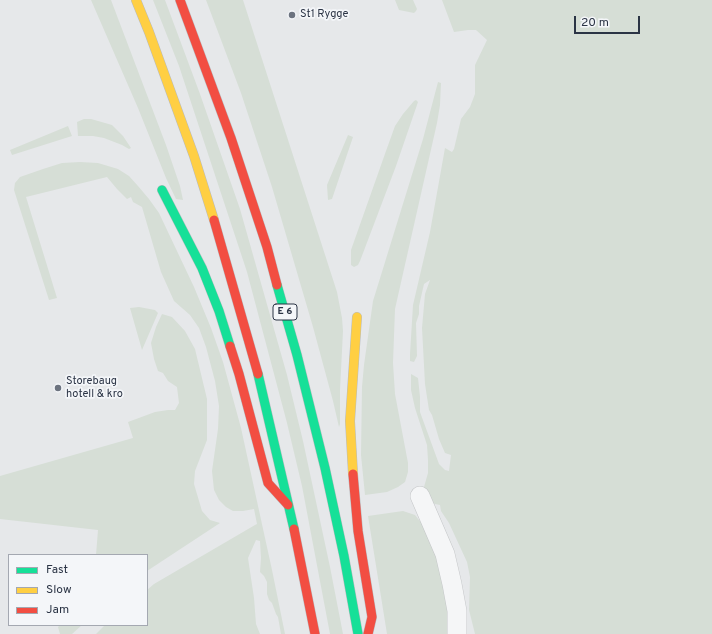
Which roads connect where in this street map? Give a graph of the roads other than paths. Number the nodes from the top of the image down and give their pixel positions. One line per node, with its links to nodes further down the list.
1 (136, 0): 6 (highway)
2 (180, 0): 8 (highway, E 6)
3 (162, 190): 6 (highway)
4 (357, 317): 9 (highway)
5 (420, 496): 10 (street)
6 (290, 507): 7 (highway)
7 (315, 634)
8 (358, 634)
9 (368, 634)
10 (457, 634)

